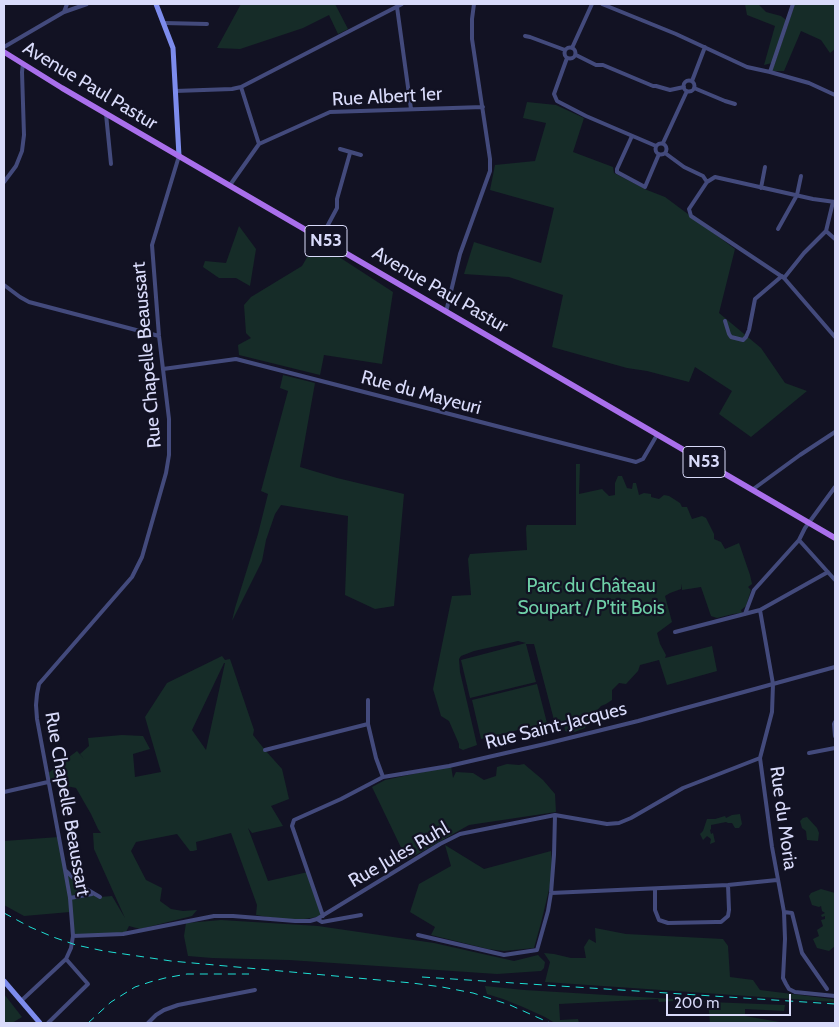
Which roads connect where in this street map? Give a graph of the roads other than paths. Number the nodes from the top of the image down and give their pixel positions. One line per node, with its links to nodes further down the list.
1 (67, 4): 10 (street)
2 (88, 4): 10 (street)
3 (156, 4): 11 (street)
4 (402, 4): 9 (street)
5 (474, 4): 30 (street)
6 (592, 4): 15 (street)
7 (602, 4): 16 (street)
8 (793, 4): 22 (street)
9 (397, 6): 24 (street); 31 (street)
10 (64, 12): 14 (street)
11 (164, 23): 12 (street); 27 (street)
12 (207, 24)
13 (525, 36): 17 (street)
14 (4, 47)
15 (572, 48): 17 (street); 19 (street)
16 (705, 48): 22 (street); 23 (street)
17 (565, 50): 20 (street)
18 (4, 52): 21 (main road, Avenue Paul Pastur / N53)
19 (576, 55): 20 (street); 26 (street)
20 (567, 58): 33 (street)
21 (23, 64): 32 (main road, Avenue Paul Pastur / N53); 46 (street)
22 (770, 72): 28 (street)
23 (692, 81): 25 (street); 26 (street)
24 (241, 87): 27 (street); 35 (street)
25 (694, 88): 26 (street); 29 (street)
26 (685, 89): 34 (street)
27 (176, 91): 42 (street)
28 (835, 95)
29 (735, 104)
30 (483, 107): 31 (street, Rue Albert 1er); 58 (street)
31 (411, 109): 35 (street, Rue Albert 1er)
32 (106, 114): 42 (main road, Avenue Paul Pastur / N53); 43 (street)
33 (632, 136): 36 (street); 40 (street)
34 (663, 143): 36 (street); 39 (street)
35 (260, 144): 48 (street, Rue Albert 1er)
36 (656, 146): 40 (street)
37 (340, 149): 38 (street)
38 (350, 153): 41 (street); 54 (street)
39 (666, 153): 40 (street); 47 (street)
40 (659, 154)
41 (361, 155)
42 (179, 156): 48 (main road, Avenue Paul Pastur / N53); 60 (street, Rue Chapelle Beaussart)
43 (111, 164)
44 (765, 167): 49 (street)
45 (801, 176): 50 (street)
46 (4, 182)
47 (707, 182): 49 (street); 56 (street)
48 (230, 185): 54 (main road, Avenue Paul Pastur / N53)
49 (761, 188): 50 (street)
50 (797, 195): 51 (street); 52 (street)
51 (834, 202): 53 (street)
52 (778, 229)
53 (826, 230): 55 (street); 56 (street)
54 (321, 238): 58 (main road, Avenue Paul Pastur / N53)
55 (835, 239)
56 (783, 277): 59 (street); 61 (street)
57 (4, 285): 60 (street)
58 (446, 312): 64 (main road, Avenue Paul Pastur / N53)
59 (725, 321)
60 (159, 336): 62 (street, Rue Chapelle Beaussart)
61 (835, 337)
62 (163, 369): 64 (street, Rue du Mayeuri); 86 (street, Rue Chapelle Beaussart)
63 (835, 432): 66 (street)
64 (657, 435): 66 (main road, Avenue Paul Pastur / N53)
65 (835, 487): 67 (street)
66 (752, 490): 67 (main road, Avenue Paul Pastur / N53)
67 (809, 523): 68 (main road, Avenue Paul Pastur / N53); 69 (street)
68 (835, 538)
69 (799, 540): 70 (street); 73 (street)
70 (828, 572): 71 (street); 72 (street)
71 (835, 580)
72 (760, 610): 73 (street); 76 (street, Rue du Moria)
73 (745, 614): 74 (street)
74 (675, 632)
75 (835, 667): 76 (street, Rue Saint-Jacques)
76 (773, 684): 84 (street, Rue du Moria); 85 (street, Rue Saint-Jacques)
77 (368, 700): 79 (street)
78 (835, 722): 80 (street)
79 (368, 724): 82 (street); 85 (street)
80 (835, 736)
81 (835, 748): 83 (street)
82 (264, 750)
83 (809, 753)
84 (760, 758): 88 (street, Rue Jules Ruhl); 90 (street, Rue du Moria)
85 (383, 777): 99 (street, Rue Saint-Jacques)
86 (48, 782): 87 (street); 89 (street, Rue Chapelle Beaussart)
87 (4, 792)
88 (555, 815): 94 (street); 99 (street, Rue Jules Ruhl)
89 (65, 870): 93 (street); 95 (street, Rue Chapelle Beaussart)
90 (777, 880): 91 (street); 97 (street, Rue du Moria)
91 (728, 885): 92 (street); 92 (street)
92 (655, 889): 94 (street)
93 (93, 893): 95 (street); 96 (street)
94 (551, 893): 101 (street)
95 (70, 898): 102 (street, Rue Chapelle Beaussart)
96 (100, 898)
97 (784, 912): 105 (street, Rue du Moria); 107 (street, Rue du Moria)
98 (361, 915): 100 (street)
99 (323, 916): 100 (street, Rue Jules Ruhl)
100 (317, 919): 102 (street, Rue Jules Ruhl)
101 (418, 935)
102 (73, 936): 103 (street, Rue Chapelle Beaussart)
103 (66, 959): 108 (street); 110 (street)
104 (4, 981): 108 (street)
105 (827, 989)
106 (255, 990): 111 (street)
107 (835, 996)
108 (21, 1001): 109 (street)
109 (40, 1023)
110 (48, 1023)
111 (148, 1023)

